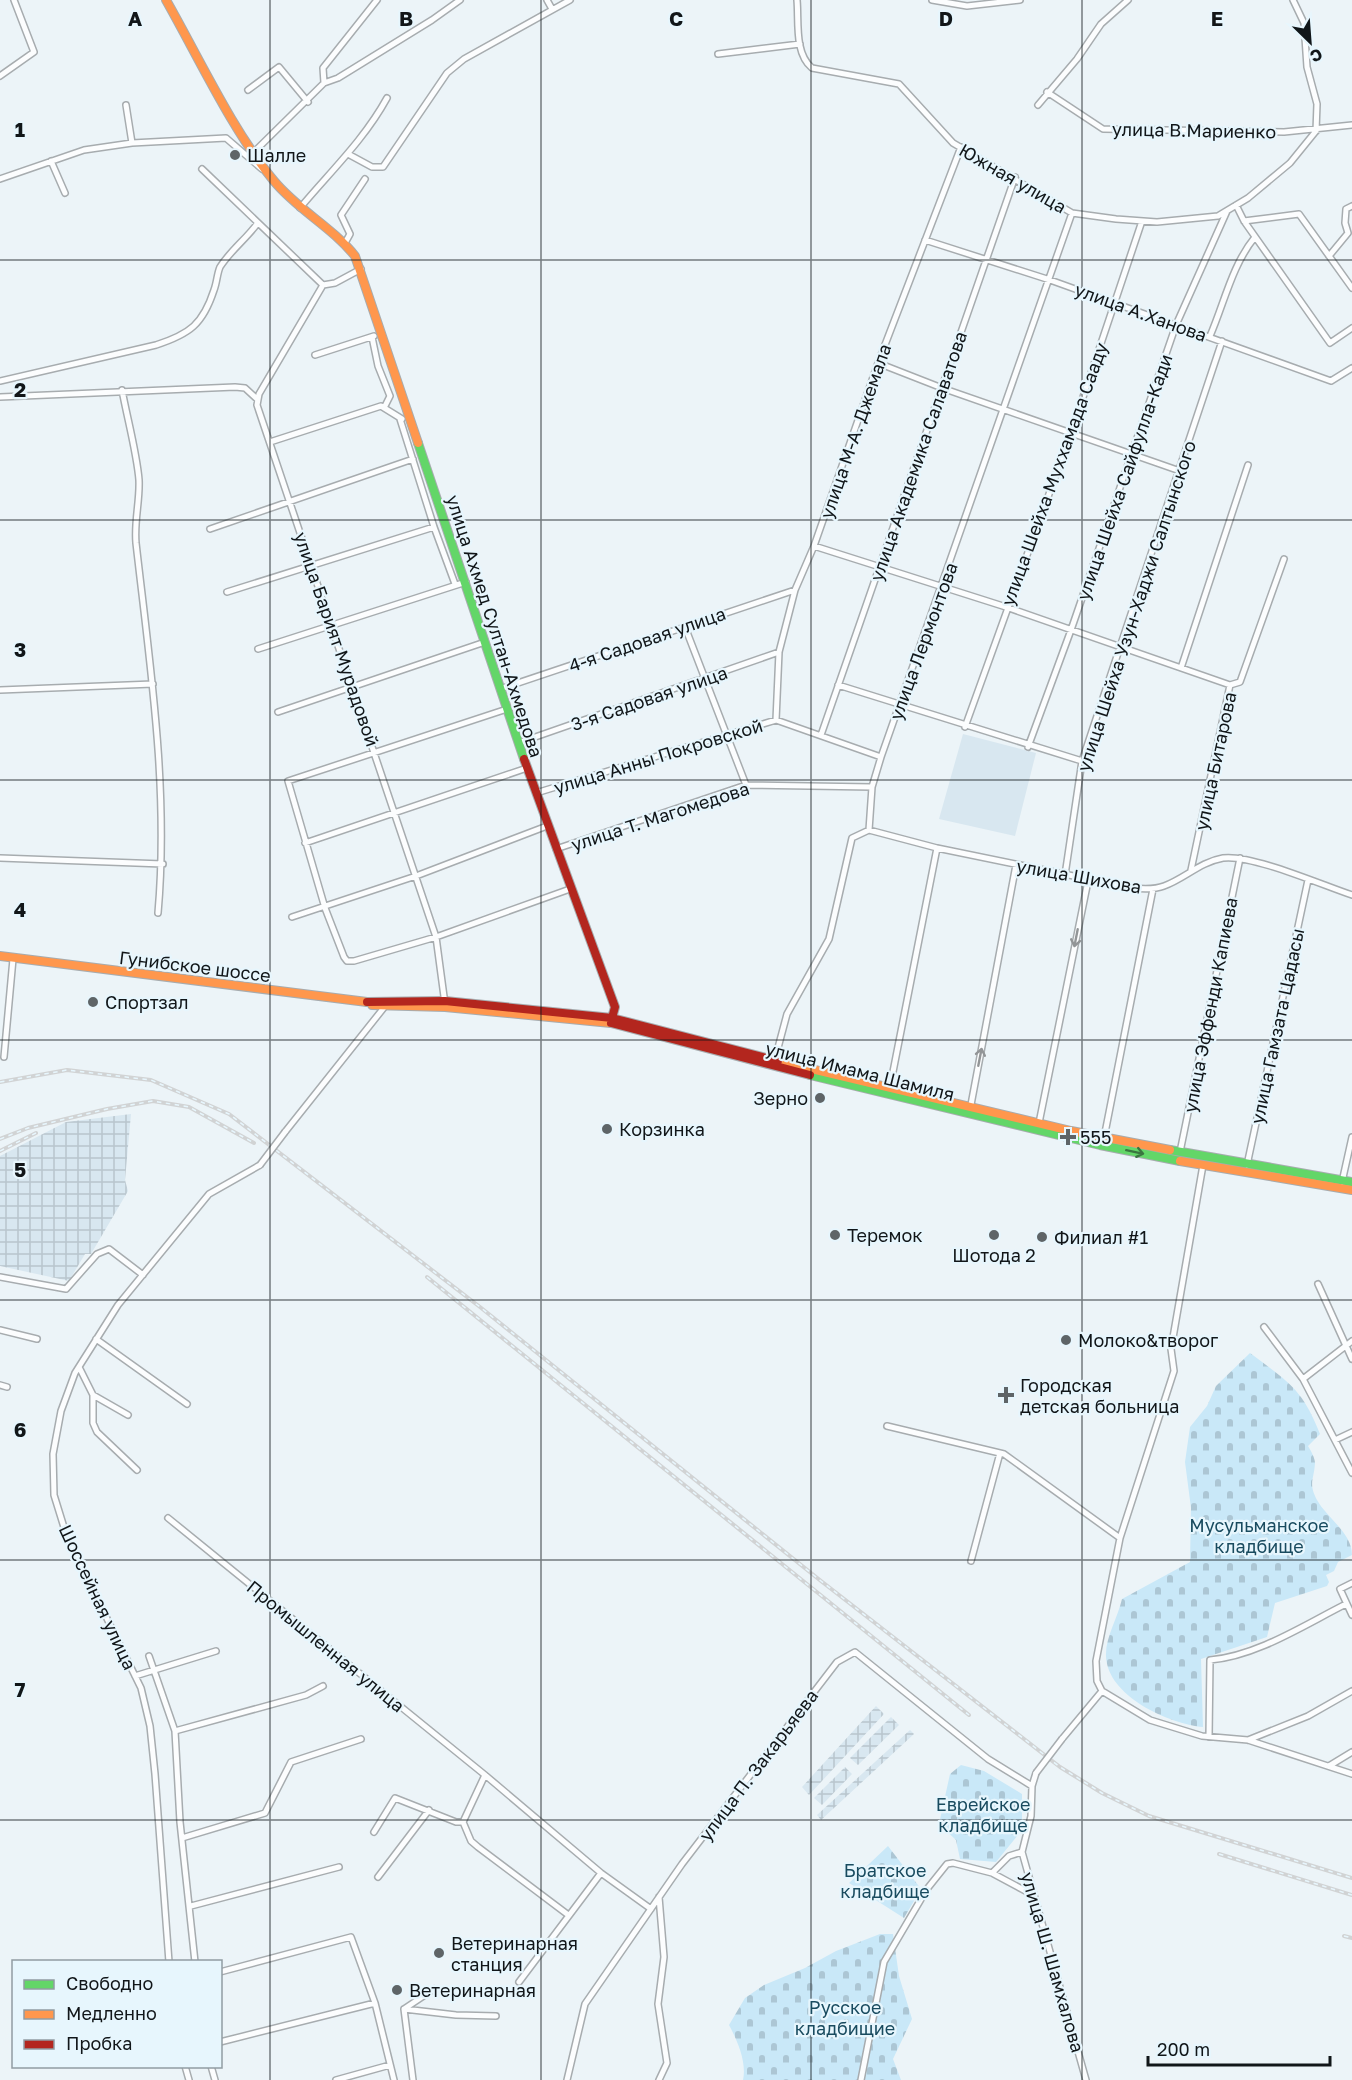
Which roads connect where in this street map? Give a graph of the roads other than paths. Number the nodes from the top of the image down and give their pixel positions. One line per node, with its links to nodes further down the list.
1 (15, 0): 15 (street)
2 (166, 0): 27 (main road)
3 (377, 0): 16 (street)
4 (460, 0): 16 (street)
5 (547, 0): 12 (street)
6 (570, 0): 12 (street)
7 (797, 0): 13 (street, Южная улица)
8 (932, 0): 9 (street)
9 (1019, 0)
10 (1128, 0): 18 (street)
11 (1293, 0): 24 (street)
12 (552, 9): 28 (street)
13 (800, 44): 14 (street); 26 (street, Южная улица)
14 (718, 54)
15 (0, 76)
16 (324, 83): 20 (street)
17 (248, 90): 20 (street)
18 (1047, 92): 22 (street); 24 (street, улица В.Мариенко)
19 (387, 98): 28 (street)
20 (308, 102): 27 (street)
21 (126, 105): 25 (street)
22 (1038, 105)
23 (1352, 125): 24 (street, улица В.Мариенко)
24 (1316, 131): 36 (street, Южная улица)
25 (132, 143): 29 (street); 31 (street)
26 (961, 147): 32 (street, Южная улица); 45 (street, улица М-А. Джемала)
27 (253, 153): 31 (main road)
28 (348, 154): 38 (street)
29 (51, 161): 33 (street); 35 (street)
30 (202, 169): 43 (street)
31 (268, 174): 38 (main road)
32 (1015, 177): 40 (street, Южная улица); 48 (street, улица Академика Салаватова)
33 (0, 179)
34 (365, 179): 46 (street)
35 (65, 193)
36 (1236, 205): 39 (street, Южная улица); 42 (street)
37 (1352, 206): 47 (street)
38 (300, 208): 46 (main road)
39 (1228, 210): 41 (street, Южная улица); 54 (street, улица Шейха Сайфулла-Кади)
40 (1072, 213): 41 (street, Южная улица); 50 (street, улица Лермонтова)
41 (1142, 221): 53 (street, улица Шейха Муххамада Сааду)
42 (1244, 221): 44 (street); 47 (street)
43 (257, 224): 51 (street); 63 (street)
44 (1255, 237): 55 (street); 57 (street)
45 (925, 240): 48 (street, улица А.Ханова); 61 (street, улица М-А. Джемала)
46 (345, 243): 49 (main road, улица Ахмед Султан-Ахмедова)
47 (1329, 256): 52 (street)
48 (986, 261): 50 (street, улица А.Ханова); 64 (street, улица Академика Салаватова)
49 (361, 269): 51 (street); 56 (main road, улица Ахмед Султан-Ахмедова)
50 (1050, 280): 53 (street, улица А.Ханова); 69 (street, улица Лермонтова)
51 (323, 285): 67 (street)
52 (1352, 288)
53 (1115, 303): 54 (street, улица А.Ханова); 72 (street, улица Шейха Муххамада Сааду)
54 (1176, 325): 57 (street, улица А.Ханова); 74 (street, улица Шейха Сайфулла-Кади)
55 (1352, 328)
56 (383, 333): 58 (street); 70 (main road, улица Ахмед Султан-Ахмедова)
57 (1210, 336): 59 (street, улица А.Ханова)
58 (372, 337): 60 (street); 68 (street)
59 (1222, 341): 62 (street, улица А.Ханова); 77 (street, улица Шейха Узун-Хаджи Салтынского)
60 (315, 355)
61 (878, 363): 64 (street); 81 (street, улица М-А. Джемала)
62 (1352, 368)
63 (0, 381)
64 (942, 388): 69 (street); 84 (street, улица Академика Салаватова)
65 (122, 390): 66 (street); 67 (street); 100 (street)
66 (0, 397)
67 (257, 399): 73 (street, улица Барият Мурадовой)
68 (385, 406): 71 (street); 73 (street)
69 (1004, 410): 72 (street); 87 (street, улица Лермонтова)
70 (410, 418): 71 (street); 85 (main road, улица Ахмед Султан-Ахмедова)
71 (400, 419): 75 (street)
72 (1071, 433): 74 (street); 90 (street, улица Шейха Муххамада Сааду)
73 (270, 442): 78 (street, улица Барият Мурадовой)
74 (1132, 454): 77 (street); 93 (street, улица Шейха Сайфулла-Кади)
75 (412, 459): 78 (street); 79 (street)
76 (1248, 465): 98 (street)
77 (1180, 471): 95 (street, улица Шейха Узун-Хаджи Салтынского)
78 (292, 503): 80 (street); 83 (street, улица Барият Мурадовой)
79 (434, 527): 83 (street); 86 (street)
80 (210, 529)
81 (814, 546): 84 (street); 88 (street, улица М-А. Джемала)
82 (1284, 559): 102 (street, улица Битарова)
83 (313, 565): 89 (street); 91 (street, улица Барият Мурадовой)
84 (879, 567): 87 (street); 101 (street, улица Академика Салаватова)
85 (466, 582): 86 (street); 94 (main road, улица Ахмед Султан-Ахмедова)
86 (455, 584): 91 (street)
87 (942, 587): 90 (street); 106 (street, улица Лермонтова)
88 (795, 590): 92 (street, 4-я Садовая улица); 97 (street, улица М-А. Джемала)
89 (227, 592)
90 (1006, 607): 93 (street); 110 (street, улица Шейха Муххамада Сааду)
91 (333, 625): 96 (street); 103 (street, улица Барият Мурадовой)
92 (685, 627): 99 (street); 104 (street, 4-я Садовая улица)
93 (1071, 630): 95 (street); 114 (street, улица Шейха Сайфулла-Кади)
94 (485, 642): 103 (street); 104 (main road, улица Ахмед Султан-Ахмедова)
95 (1121, 647): 98 (street); 117 (street, улица Шейха Узун-Хаджи Салтынского)
96 (258, 649)
97 (779, 652): 99 (street, 3-я Садовая улица); 109 (street, улица М-А. Джемала)
98 (1180, 668): 102 (street)
99 (704, 678): 112 (street); 113 (street, 3-я Садовая улица)
100 (153, 684): 105 (street); 130 (street)
101 (838, 685): 106 (street); 111 (street, улица Академика Салаватова)
102 (1230, 685): 132 (street, улица Битарова)
103 (353, 687): 108 (street); 115 (street, улица Барият Мурадовой)
104 (500, 689): 107 (main road, улица Ахмед Султан-Ахмедова)
105 (0, 690)
106 (900, 705): 110 (street); 116 (street, улица Лермонтова)
107 (507, 709): 113 (main road, улица Ахмед Султан-Ахмедова); 115 (street)
108 (278, 712)
109 (776, 720): 111 (street, улица Анны Покровской); 112 (street, улица Анны Покровской)
110 (965, 727): 114 (street)
111 (820, 735): 116 (street, улица Анны Покровской)
112 (726, 736): 119 (street); 121 (street, улица Анны Покровской)
113 (518, 743): 118 (main road, улица Ахмед Султан-Ахмедова)
114 (1028, 747): 117 (street)
115 (375, 751): 122 (street, улица Барият Мурадовой); 125 (street)
116 (881, 757): 120 (street, улица Лермонтова)
117 (1082, 761): 133 (street, улица Шейха Узун-Хаджи Салтынского)
118 (527, 768): 121 (main road, улица Ахмед Султан-Ахмедова); 122 (street)
119 (746, 785): 120 (street, улица Т. Магомедова); 127 (street, улица Т. Магомедова)
120 (872, 787): 124 (street, улица Лермонтова)
121 (536, 793): 123 (main road, улица Ахмед Султан-Ахмедова)
122 (394, 813): 125 (street); 134 (street, улица Барият Мурадовой)
123 (547, 826): 127 (main road, улица Ахмед Султан-Ахмедова); 134 (street)
124 (870, 830): 126 (street, улица Шихова); 150 (street)
125 (305, 843): 140 (street)
126 (936, 848): 131 (street, улица Шихова); 151 (street)
127 (556, 849): 137 (main road, улица Ахмед Султан-Ахмедова)
128 (0, 858): 130 (street)
129 (1240, 858): 132 (street, улица Шихова); 135 (street, улица Шихова); 156 (street, улица Эффенди Капиева)
130 (163, 864): 141 (street)
131 (1016, 865): 133 (street, улица Шихова); 152 (street, one-way to 131)
132 (1191, 870): 138 (street, улица Шихова)
133 (1065, 875): 136 (street, улица Шихова)
134 (416, 876): 140 (street); 143 (street, улица Барият Мурадовой)
135 (1308, 880): 139 (street, улица Шихова); 158 (street, улица Гамзата Цадасы)
136 (1088, 881): 138 (street, улица Шихова); 153 (street, one-way to 153)
137 (570, 889): 143 (street); 148 (main road, улица Ахмед Султан-Ахмедова)
138 (1153, 889): 155 (street)
139 (1352, 895)
140 (325, 908): 142 (street); 143 (street)
141 (159, 913)
142 (292, 917)
143 (436, 937): 147 (street, улица Барият Мурадовой)
144 (0, 956): 145 (main road, Гунибское шоссе)
145 (13, 958): 146 (main road, Гунибское шоссе); 149 (street)
146 (386, 1004): 147 (main road, улица Имама Шамиля); 162 (street, Шоссейная улица, bridge)
147 (445, 1004): 148 (main road, улица Имама Шамиля); 152 (main road, улица Имама Шамиля)
148 (612, 1018): 150 (main road, улица Имама Шамиля)
149 (4, 1057)
150 (775, 1059): 151 (main road, улица Имама Шамиля)
151 (890, 1087): 152 (main road, улица Имама Шамиля)
152 (970, 1111): 153 (main road, улица Имама Шамиля); 157 (main road, улица Имама Шамиля, one-way to 157)
153 (1039, 1123): 155 (main road, улица Имама Шамиля)
154 (1352, 1137): 160 (street)
155 (1104, 1138): 156 (main road, улица Имама Шамиля)
156 (1180, 1152): 157 (main road, улица Имама Шамиля)
157 (1203, 1162): 158 (main road, улица Имама Шамиля); 160 (main road, улица Имама Шамиля); 186 (street)
158 (1246, 1172): 160 (main road, улица Имама Шамиля)
159 (1352, 1182): 160 (main road, улица Имама Шамиля)
160 (1342, 1183): 161 (main road, улица Имама Шамиля)
161 (1352, 1190)
162 (143, 1275): 163 (street); 168 (street, Шоссейная улица)
163 (0, 1277)
164 (1318, 1284): 170 (street)
165 (1264, 1327): 173 (street)
166 (0, 1330): 167 (street)
167 (37, 1339)
168 (96, 1339): 172 (street, Шоссейная улица); 177 (street)
169 (1352, 1341): 170 (street)
170 (1345, 1346): 171 (street); 173 (street)
171 (1352, 1359)
172 (79, 1367): 176 (street); 194 (street, Шоссейная улица)
173 (1303, 1379): 181 (street)
174 (0, 1385): 175 (street)
175 (7, 1387)
176 (93, 1395): 178 (street); 183 (street)
177 (187, 1404)
178 (128, 1415)
179 (887, 1426): 182 (street)
180 (1352, 1432): 181 (street)
181 (1335, 1440): 184 (street)
182 (1000, 1453): 186 (street); 187 (street)
183 (137, 1470)
184 (1352, 1473)
185 (168, 1518): 205 (street, Промышленная улица)
186 (1120, 1538): 197 (street)
187 (971, 1561)
188 (1352, 1583): 189 (street)
189 (1346, 1604): 190 (street); 199 (street)
190 (1352, 1615)
191 (216, 1651): 193 (street)
192 (149, 1656): 193 (street)
193 (154, 1670): 194 (street); 198 (street)
194 (135, 1676): 221 (street, Шоссейная улица)
195 (323, 1686): 198 (street)
196 (1352, 1690): 201 (street)
197 (1102, 1691): 199 (street); 206 (street, улица Ш. Шамхалова, bridge)
198 (175, 1731): 210 (street)
199 (1209, 1737): 201 (street)
200 (361, 1739): 210 (street)
201 (1248, 1740): 203 (street)
202 (1352, 1752): 203 (street)
203 (1329, 1766): 204 (street)
204 (1352, 1774)
205 (485, 1775): 208 (street); 213 (street, Промышленная улица)
206 (1032, 1786): 211 (street, улица Ш. Шамхалова); 217 (street, улица П. Закарьяева)
207 (429, 1810): 208 (street); 209 (street); 215 (street)
208 (463, 1822): 220 (street)
209 (374, 1832)
210 (182, 1838): 218 (street)
211 (1022, 1852): 214 (street); 216 (street, улица Ш. Шамхалова)
212 (339, 1867): 218 (street)
213 (601, 1873): 219 (street, Промышленная улица); 220 (street)
214 (992, 1873): 216 (street); 236 (street)
215 (378, 1876)
216 (1033, 1895): 237 (street, улица Ш. Шамхалова)
217 (659, 1897): 219 (street, улица П. Закарьяева); 235 (street)
218 (191, 1906): 222 (street)
219 (651, 1909): 234 (street, улица П. Закарьяева)
220 (567, 1914): 224 (street)
221 (169, 1960)
222 (195, 1960)
223 (222, 1971): 226 (street)
224 (519, 1982)
225 (434, 1989): 227 (street)
226 (375, 2003): 229 (street); 230 (street)
227 (404, 2009): 228 (street); 233 (street)
228 (496, 2016)
229 (222, 2041)
230 (390, 2065): 231 (street); 232 (street)
231 (336, 2080)
232 (394, 2080)
233 (413, 2080)
234 (567, 2080)
235 (659, 2080)
236 (861, 2080)
237 (1086, 2080)

